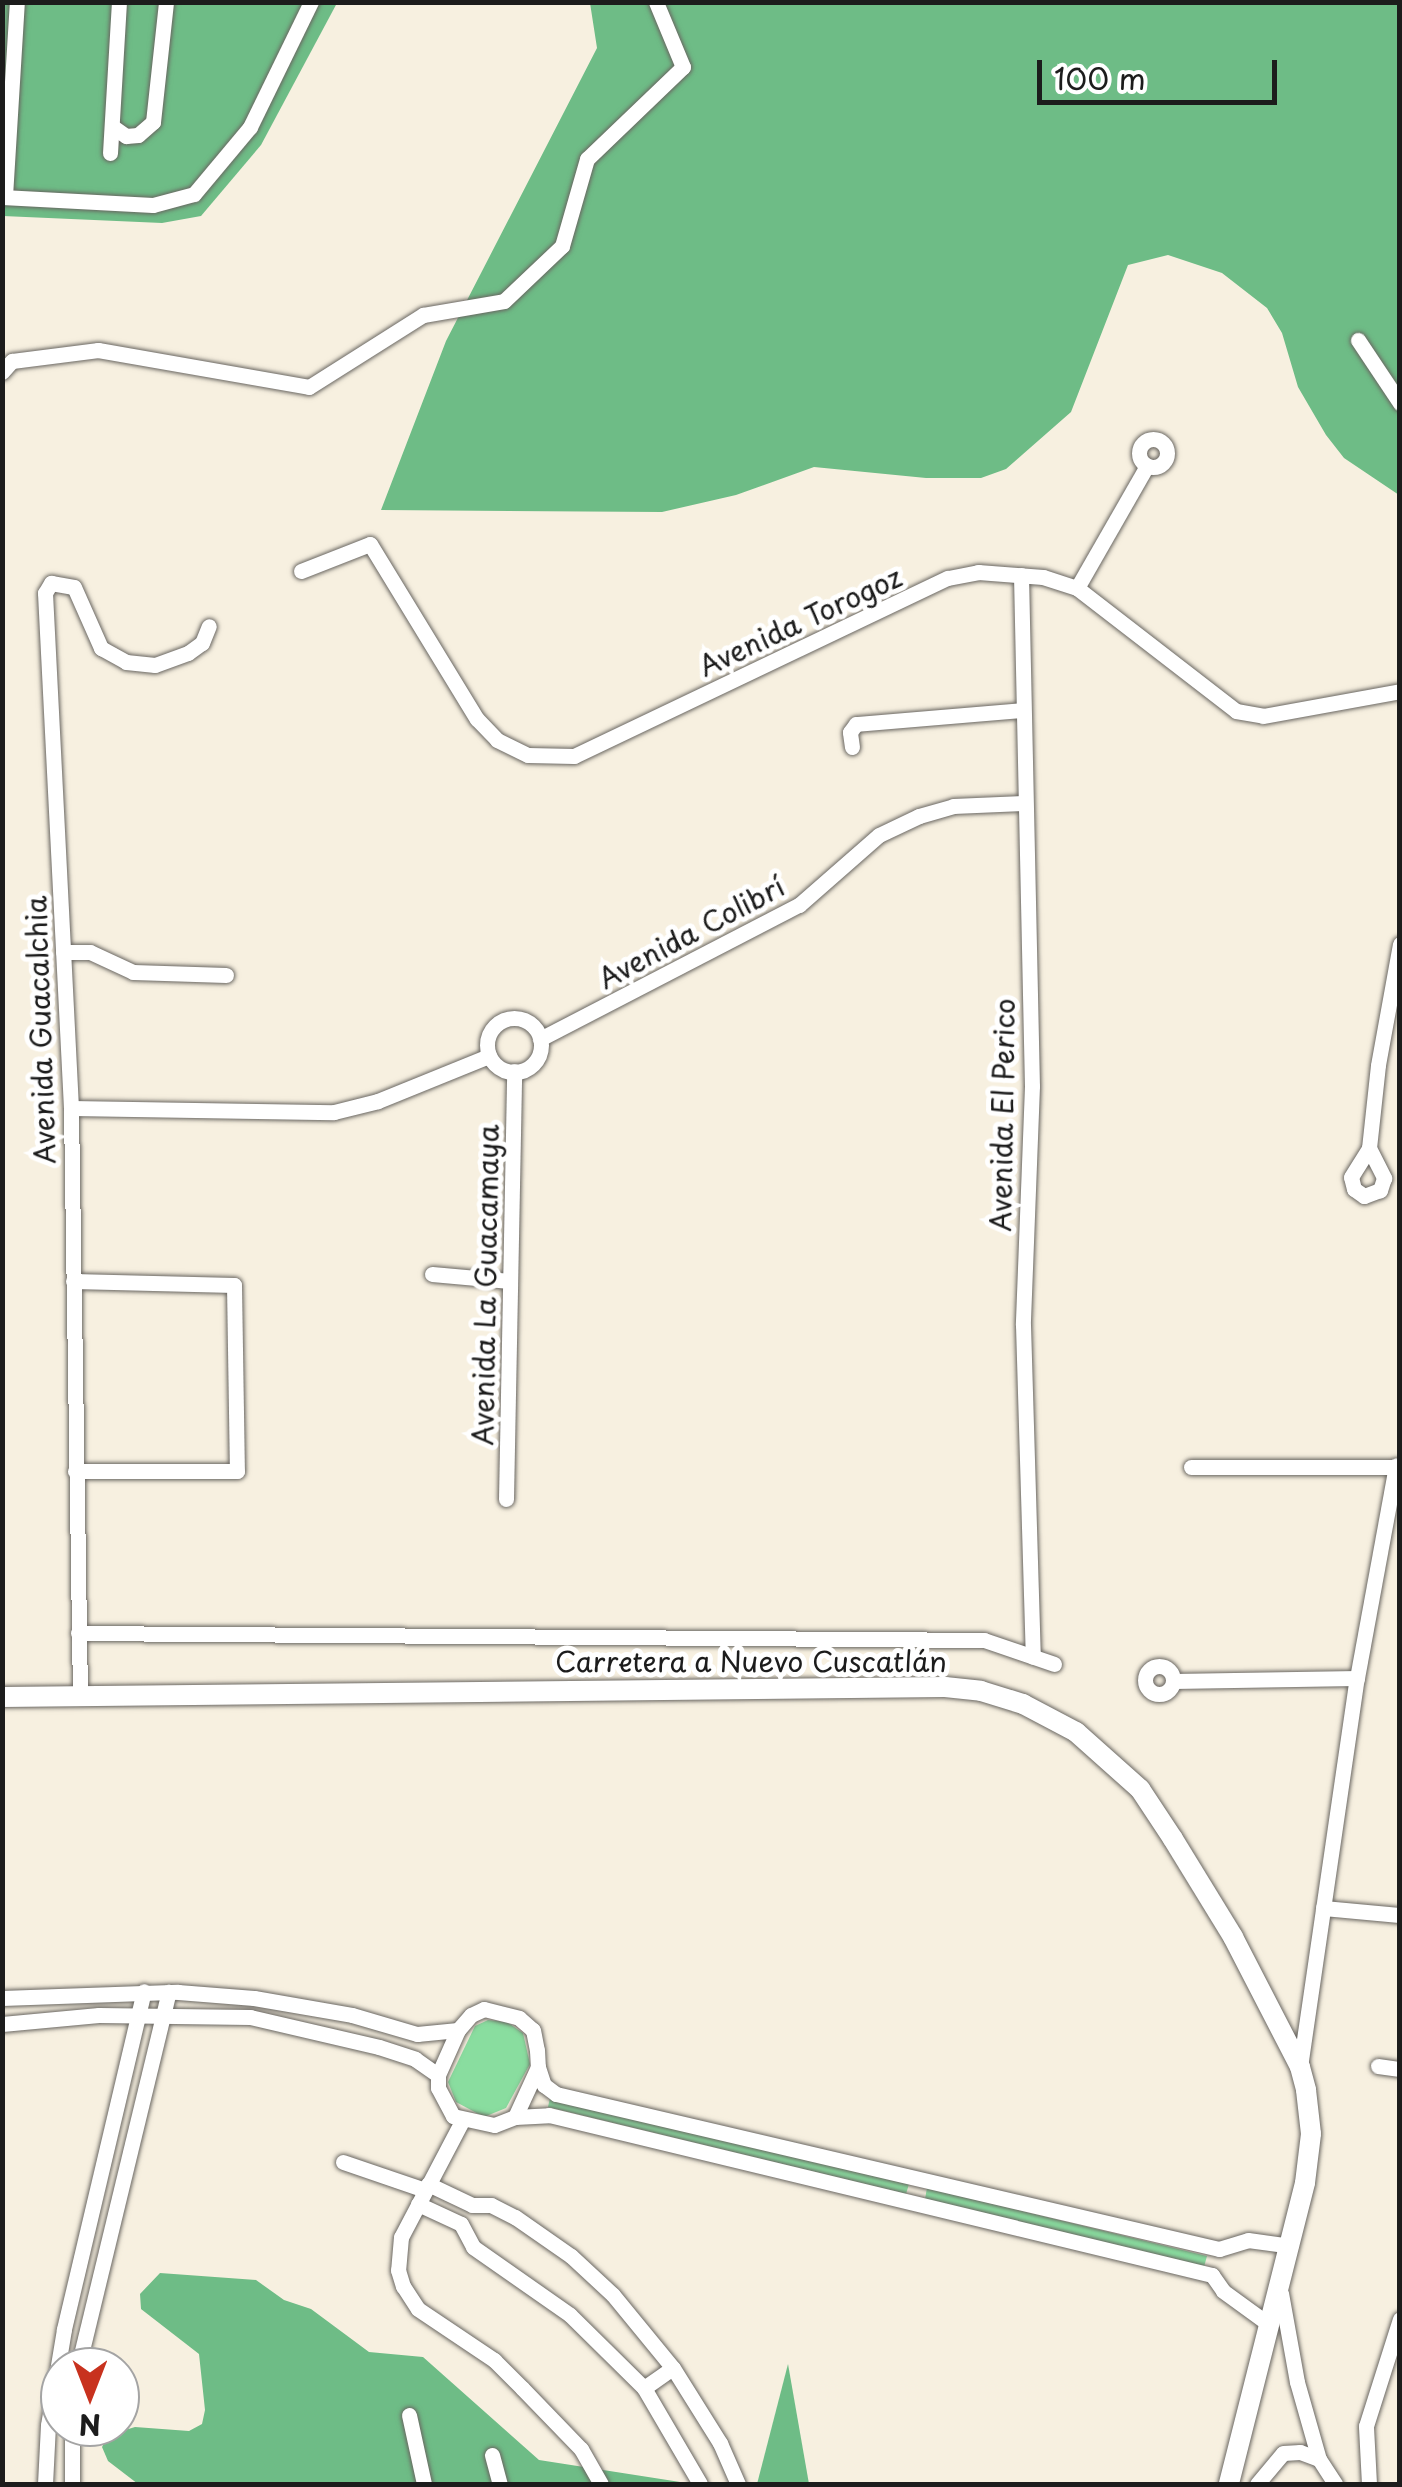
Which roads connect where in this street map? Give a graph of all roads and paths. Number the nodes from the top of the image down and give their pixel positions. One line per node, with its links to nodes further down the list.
1 (17, 2): 6 (street)
2 (118, 2): 7 (street)
3 (166, 2): 7 (street)
4 (311, 2): 9 (street)
5 (656, 2): 11 (street)
6 (8, 81): 9 (street)
7 (112, 127): 8 (street)
8 (110, 153)
9 (4, 196)
10 (1358, 340): 12 (street)
11 (2, 372)
12 (1400, 403)
13 (1147, 466): 16 (street)
14 (302, 571): 15 (street, Avenida Torogoz)
15 (1021, 574): 16 (street, Avenida Torogoz); 19 (street, Avenida El Perico)
16 (1077, 588): 18 (street, Avenida Torogoz)
17 (209, 626): 23 (street, Avenida Guacalchia)
18 (1400, 692)
19 (1022, 710): 20 (street); 21 (street, Avenida El Perico)
20 (852, 747)
21 (1023, 803): 25 (street, Avenida Colibrí); 38 (street, Avenida El Perico)
22 (1400, 944): 29 (street)
23 (63, 952): 24 (street); 28 (street, Avenida Guacalchia)
24 (226, 975)
25 (540, 1039): 26 (street); 27 (street)
26 (489, 1056): 27 (street); 28 (street)
27 (514, 1072): 32 (street, Avenida La Guacamaya)
28 (71, 1108): 31 (street, Avenida Guacalchia)
29 (1369, 1148)
30 (432, 1274): 32 (street)
31 (73, 1281): 35 (street, Avenida Guacalchia); 35 (street)
32 (510, 1281): 36 (street, Avenida La Guacamaya)
33 (1191, 1467): 34 (street)
34 (1398, 1467): 40 (street)
35 (76, 1471): 37 (street, Avenida Guacalchia)
36 (506, 1499)
37 (78, 1633): 38 (street); 42 (street, Avenida Guacalchia)
38 (1034, 1656): 39 (street)
39 (1054, 1664)
40 (1357, 1678): 41 (street); 44 (street)
41 (1174, 1680)
42 (80, 1696): 43 (street, Carretera a Nuevo Cuscatlán); 55 (street, Carretera a Nuevo Cuscatlán)
43 (2, 1697)
44 (1322, 1908): 45 (street); 55 (street)
45 (1400, 1914)
46 (144, 1991): 47 (street); 48 (street); 49 (street)
47 (169, 1992): 50 (street); 52 (street)
48 (2, 1998)
49 (142, 2014): 50 (street); 51 (street); 79 (street)
50 (166, 2014): 57 (street); 72 (street)
51 (2, 2024)
52 (458, 2030): 54 (street); 57 (street)
53 (1378, 2066): 56 (street)
54 (538, 2067): 58 (street); 61 (street)
55 (1300, 2067): 66 (street, Carretera a Nuevo Cuscatlán)
56 (1400, 2068)
57 (438, 2076): 59 (street)
58 (515, 2117): 59 (street); 63 (street)
59 (462, 2121): 62 (street)
60 (343, 2162): 62 (street)
61 (916, 2178): 63 (street); 67 (street)
62 (424, 2192): 64 (street); 65 (street); 83 (street)
63 (910, 2203): 68 (street)
64 (472, 2205): 65 (street); 73 (street)
65 (461, 2224): 74 (street)
66 (1291, 2246): 67 (street); 69 (street, Carretera a Nuevo Cuscatlán)
67 (1219, 2249): 68 (street)
68 (1212, 2276): 71 (street)
69 (1280, 2284): 71 (street, Carretera a Nuevo Cuscatlán); 78 (street)
70 (1400, 2318): 89 (street)
71 (1268, 2323): 86 (street, Carretera a Nuevo Cuscatlán)
72 (83, 2347)
73 (673, 2368): 74 (street); 85 (street)
74 (644, 2388): 84 (street)
75 (409, 2416): 81 (street)
76 (72, 2447): 80 (street)
77 (492, 2455): 82 (street)
78 (1320, 2459): 87 (street); 88 (street)
79 (46, 2484)
80 (72, 2484)
81 (424, 2484)
82 (500, 2484)
83 (602, 2484)
84 (700, 2484)
85 (738, 2484)
86 (1229, 2484)
87 (1257, 2484)
88 (1334, 2484)
89 (1369, 2484)

